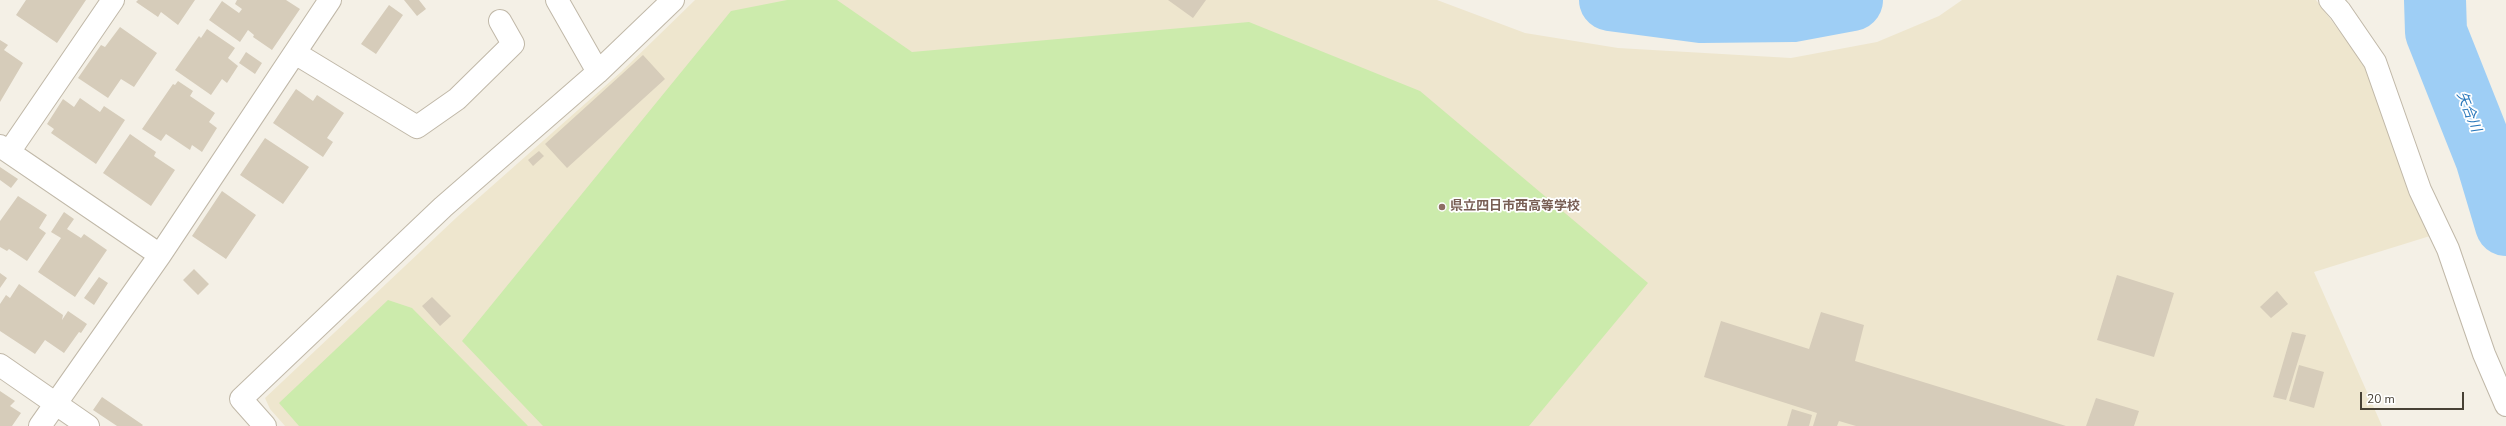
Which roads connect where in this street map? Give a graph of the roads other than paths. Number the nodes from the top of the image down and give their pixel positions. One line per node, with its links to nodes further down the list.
1 (113, 0): 9 (street)
2 (330, 0): 7 (street)
3 (557, 0): 8 (street)
4 (673, 0): 8 (street)
5 (2330, 0): 13 (street)
6 (500, 21): 7 (street)
7 (295, 53): 10 (street)
8 (598, 72): 16 (street)
9 (5, 149): 10 (street)
10 (160, 255): 12 (street)
11 (0, 365): 12 (street)
12 (55, 403): 14 (street); 15 (street)
13 (2506, 405)
14 (40, 426)
15 (88, 426)
16 (265, 426)

